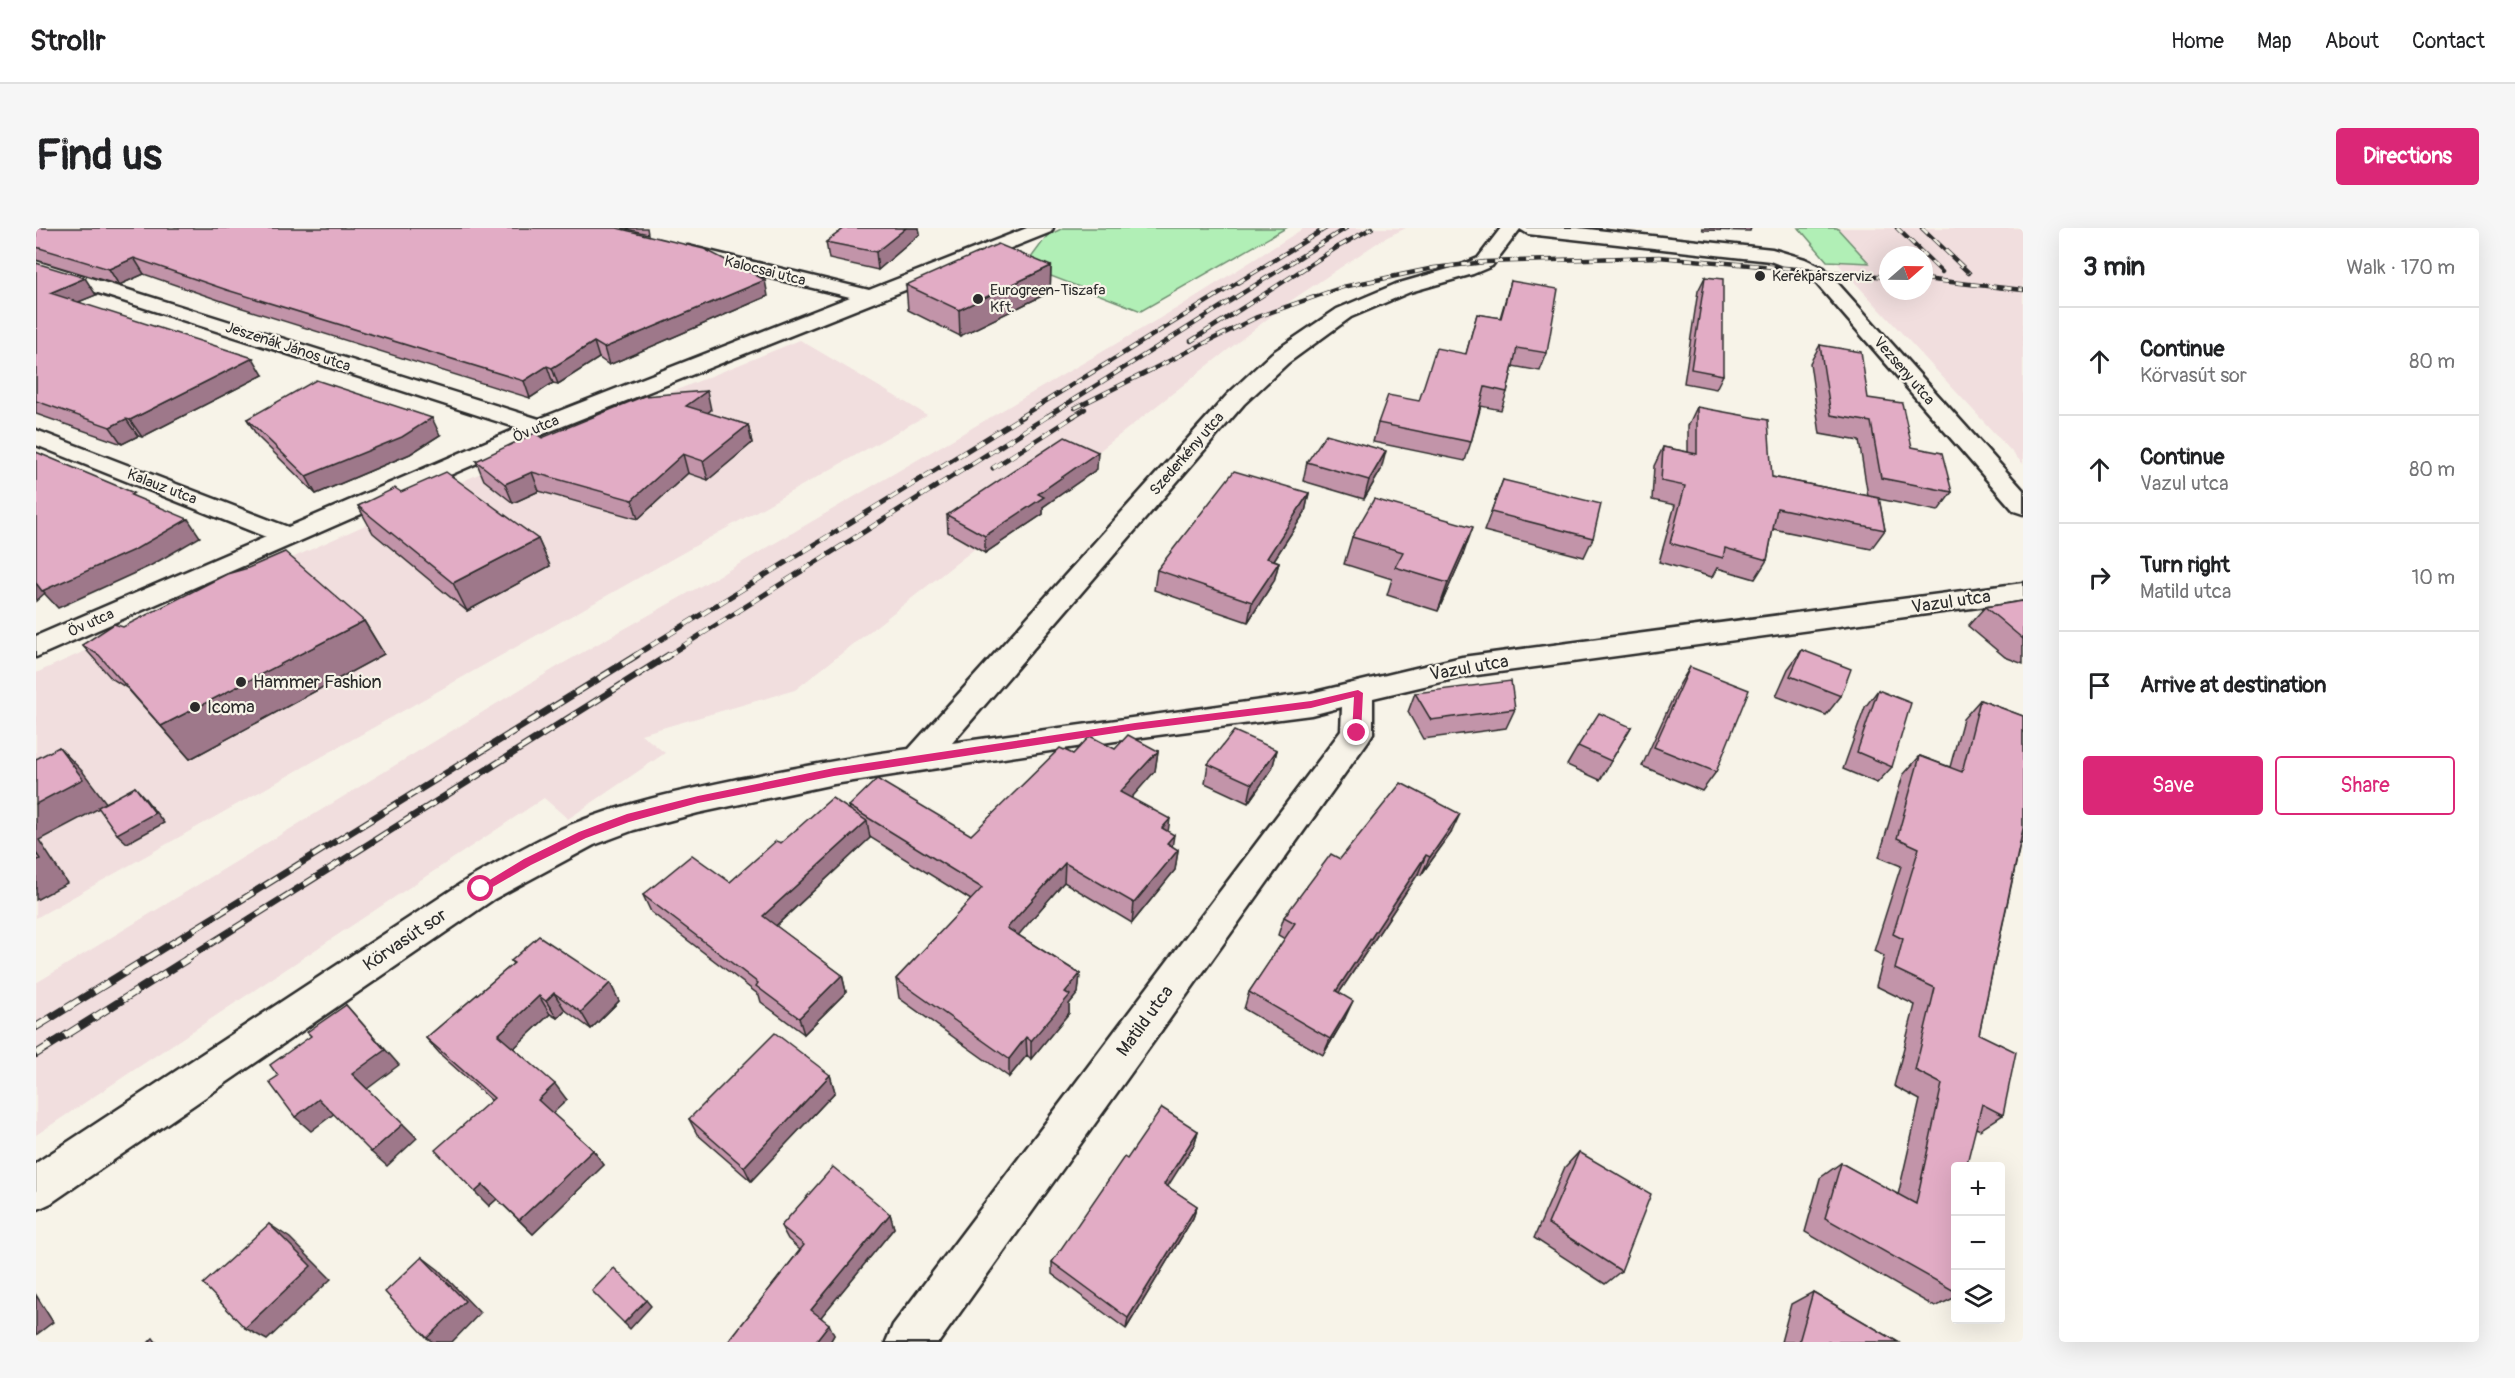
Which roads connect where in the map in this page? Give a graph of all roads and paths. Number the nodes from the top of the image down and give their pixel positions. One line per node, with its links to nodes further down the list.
1 (1044, 228): 6 (street, Öv utca)
2 (1511, 228): 14 (street, Szederkény utca)
3 (1528, 228): 9 (street, Vezseny utca)
4 (669, 247): 6 (street, Kalocsai utca)
5 (36, 267): 7 (street, Jeszenák János utca)
6 (870, 296): 7 (street, Öv utca)
7 (540, 426): 10 (street, Öv utca)
8 (36, 437): 10 (street, Kalauz utca)
9 (2023, 506)
10 (288, 537): 12 (street, Öv utca)
11 (2023, 592): 13 (street, Vazul utca)
12 (36, 647)
13 (1358, 693): 14 (street, Vazul utca); 16 (street, Matild utca)
14 (919, 759): 15 (street, Körvasút sor)
15 (36, 1188)
16 (910, 1342)

